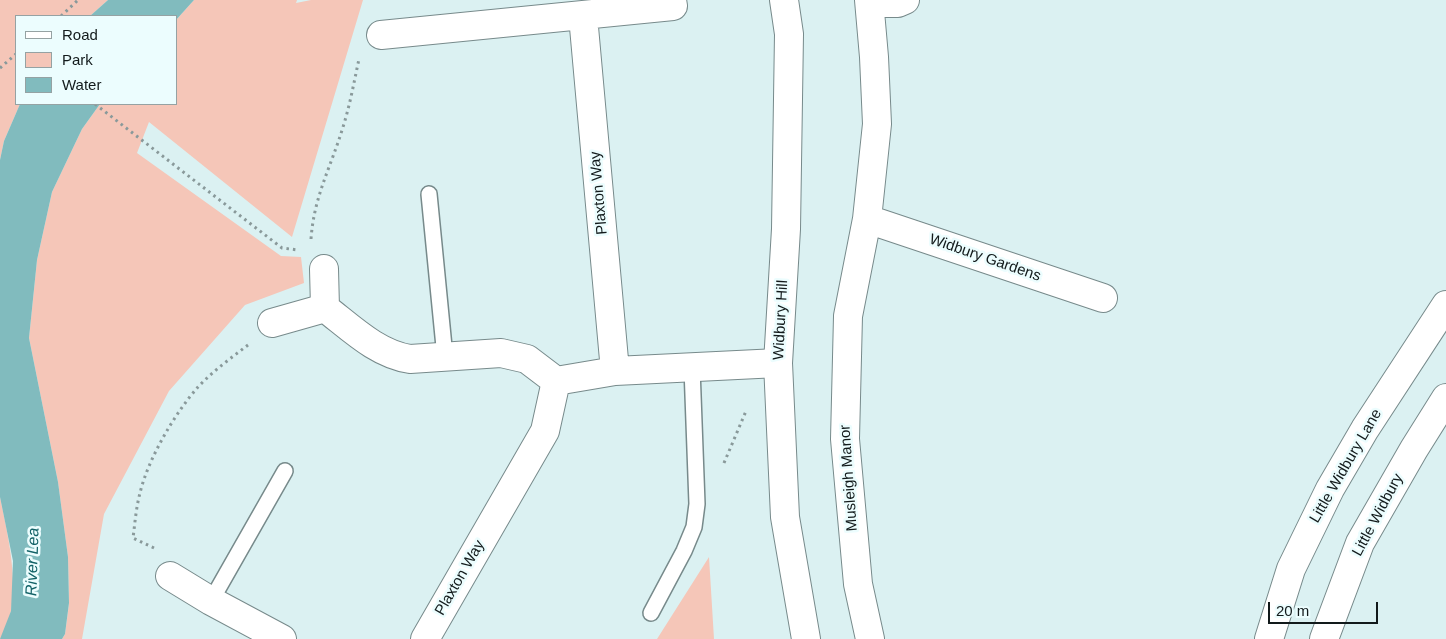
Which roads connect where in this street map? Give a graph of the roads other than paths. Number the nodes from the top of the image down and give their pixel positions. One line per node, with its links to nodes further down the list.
1 (672, 0): 5 (street)
2 (784, 0): 15 (street, Widbury Hill)
3 (905, 0): 4 (street)
4 (869, 2): 8 (street)
5 (583, 16): 6 (street); 17 (street, Plaxton Way)
6 (381, 35)
7 (429, 194): 14 (lane)
8 (867, 219): 10 (street, Widbury Gardens); 27 (street, Musleigh Manor)
9 (317, 261): 12 (street)
10 (1103, 298)
11 (1446, 305): 28 (street, Little Widbury Lane)
12 (325, 308): 13 (street); 14 (street)
13 (272, 323)
14 (445, 357): 18 (street)
15 (778, 363): 16 (street); 26 (street, Widbury Hill)
16 (692, 368): 17 (street); 23 (lane)
17 (615, 371): 18 (street)
18 (556, 380): 25 (street, Plaxton Way)
19 (1446, 398): 29 (street, Little Widbury)
20 (285, 471): 22 (lane)
21 (170, 576): 22 (street)
22 (211, 601): 24 (street)
23 (651, 613)
24 (282, 639)
25 (425, 639)
26 (806, 639)
27 (870, 639)
28 (1269, 639)
29 (1324, 639)

